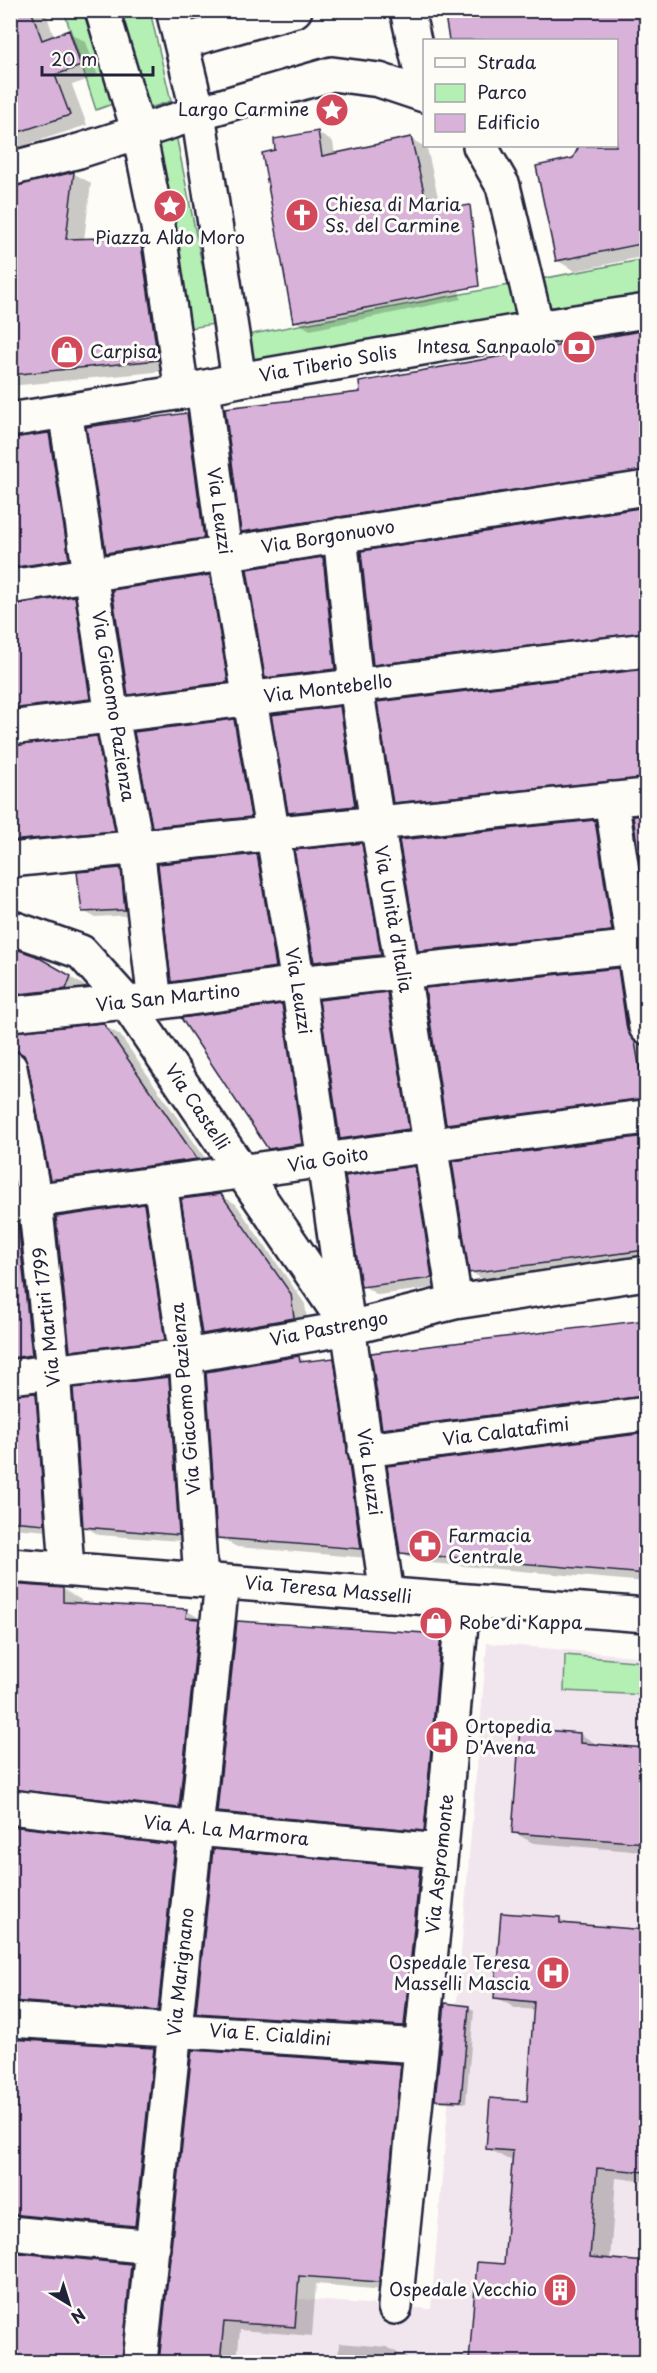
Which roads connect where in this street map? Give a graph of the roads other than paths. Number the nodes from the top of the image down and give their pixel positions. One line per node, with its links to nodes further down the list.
1 (102, 10): 8 (street)
2 (295, 10): 4 (street)
3 (407, 10): 5 (street)
4 (177, 26): 7 (street)
5 (423, 81)
6 (423, 95): 7 (street)
7 (198, 113): 8 (street); 13 (street)
8 (139, 133): 10 (street); 14 (street)
9 (481, 147): 12 (street)
10 (10, 169)
11 (646, 311): 12 (street, Via Tiberio Solis)
12 (537, 328): 13 (street, Via Tiberio Solis)
13 (239, 380): 14 (street, Via Tiberio Solis)
14 (192, 390): 15 (street, Via Tiberio Solis); 19 (street, Via Leuzzi)
15 (65, 411): 16 (street, Via Tiberio Solis); 20 (street, Via Giacomo Pazienza)
16 (10, 420)
17 (646, 488): 18 (street, Via Borgonuovo)
18 (340, 535): 19 (street, Via Borgonuovo); 23 (street, Via Unità d'Italia)
19 (225, 553): 20 (street, Via Borgonuovo); 24 (street, Via Leuzzi)
20 (91, 574): 21 (street, Via Borgonuovo); 25 (street, Via Giacomo Pazienza)
21 (10, 587)
22 (646, 650): 23 (street, Via Montebello)
23 (356, 686): 24 (street, Via Montebello); 29 (street, Via Unità d'Italia)
24 (249, 699): 25 (street, Via Montebello); 30 (street, Via Leuzzi)
25 (112, 716): 26 (street, Via Montebello); 31 (street, Via Giacomo Pazienza)
26 (10, 728)
27 (646, 796): 28 (street)
28 (611, 799): 29 (street); 34 (street)
29 (376, 823): 30 (street); 35 (street, Via Unità d'Italia)
30 (273, 834): 31 (street); 36 (street, Via Leuzzi)
31 (137, 847): 32 (street); 37 (street, Via Giacomo Pazienza)
32 (10, 860)
33 (10, 927): 37 (street, Via Castelli)
34 (639, 947): 35 (street, Via San Martino); 39 (street)
35 (403, 972): 36 (street, Via San Martino); 42 (street, Via Unità d'Italia)
36 (298, 983): 37 (street, Via San Martino); 43 (street, Via Leuzzi)
37 (141, 1002): 38 (street, Via San Martino); 44 (street, Via Castelli)
38 (10, 1014)
39 (646, 1027)
40 (10, 1068): 46 (street, Via Martiri 1799)
41 (646, 1117): 42 (street, Via Goito)
42 (429, 1144): 43 (street, Via Goito); 48 (street, Via Unità d'Italia)
43 (324, 1161): 44 (street, Via Goito); 49 (street, Via Leuzzi)
44 (241, 1172): 45 (street, Via Goito); 49 (street, Via Castelli)
45 (160, 1184): 46 (street, Via Goito); 50 (street, Via Giacomo Pazienza)
46 (23, 1202): 51 (street, Via Martiri 1799)
47 (646, 1273): 48 (street, Via Pastrengo)
48 (455, 1302): 49 (street, Via Pastrengo)
49 (349, 1328): 50 (street, Via Pastrengo); 54 (street, Via Leuzzi)
50 (186, 1356): 51 (street, Via Pastrengo); 57 (street, Via Giacomo Pazienza)
51 (53, 1371): 52 (street, Via Pastrengo); 56 (street, Via Martiri 1799)
52 (10, 1377)
53 (646, 1414): 54 (street, Via Calatafimi)
54 (365, 1450): 58 (street, Via Leuzzi)
55 (10, 1565): 56 (street, Via Teresa Masselli)
56 (67, 1569): 57 (street, Via Teresa Masselli)
57 (211, 1581): 58 (street, Via Teresa Masselli); 62 (street, Via Marignano)
58 (387, 1594): 59 (street, Via Teresa Masselli)
59 (463, 1601): 60 (street, Via Teresa Masselli); 63 (street, Via Aspromonte)
60 (646, 1615)
61 (10, 1807): 62 (street, Via A. La Marmora)
62 (196, 1829): 63 (street, Via A. La Marmora); 65 (street, Via Marignano)
63 (441, 1851): 66 (street, Via Aspromonte)
64 (10, 2020): 65 (street, Via E. Cialdini)
65 (175, 2029): 66 (street, Via E. Cialdini); 68 (street, Via Marignano)
66 (421, 2046): 69 (street, Via Aspromonte)
67 (10, 2234): 68 (street)
68 (153, 2247): 70 (street, Via Marignano)
69 (395, 2307)
70 (140, 2362)

